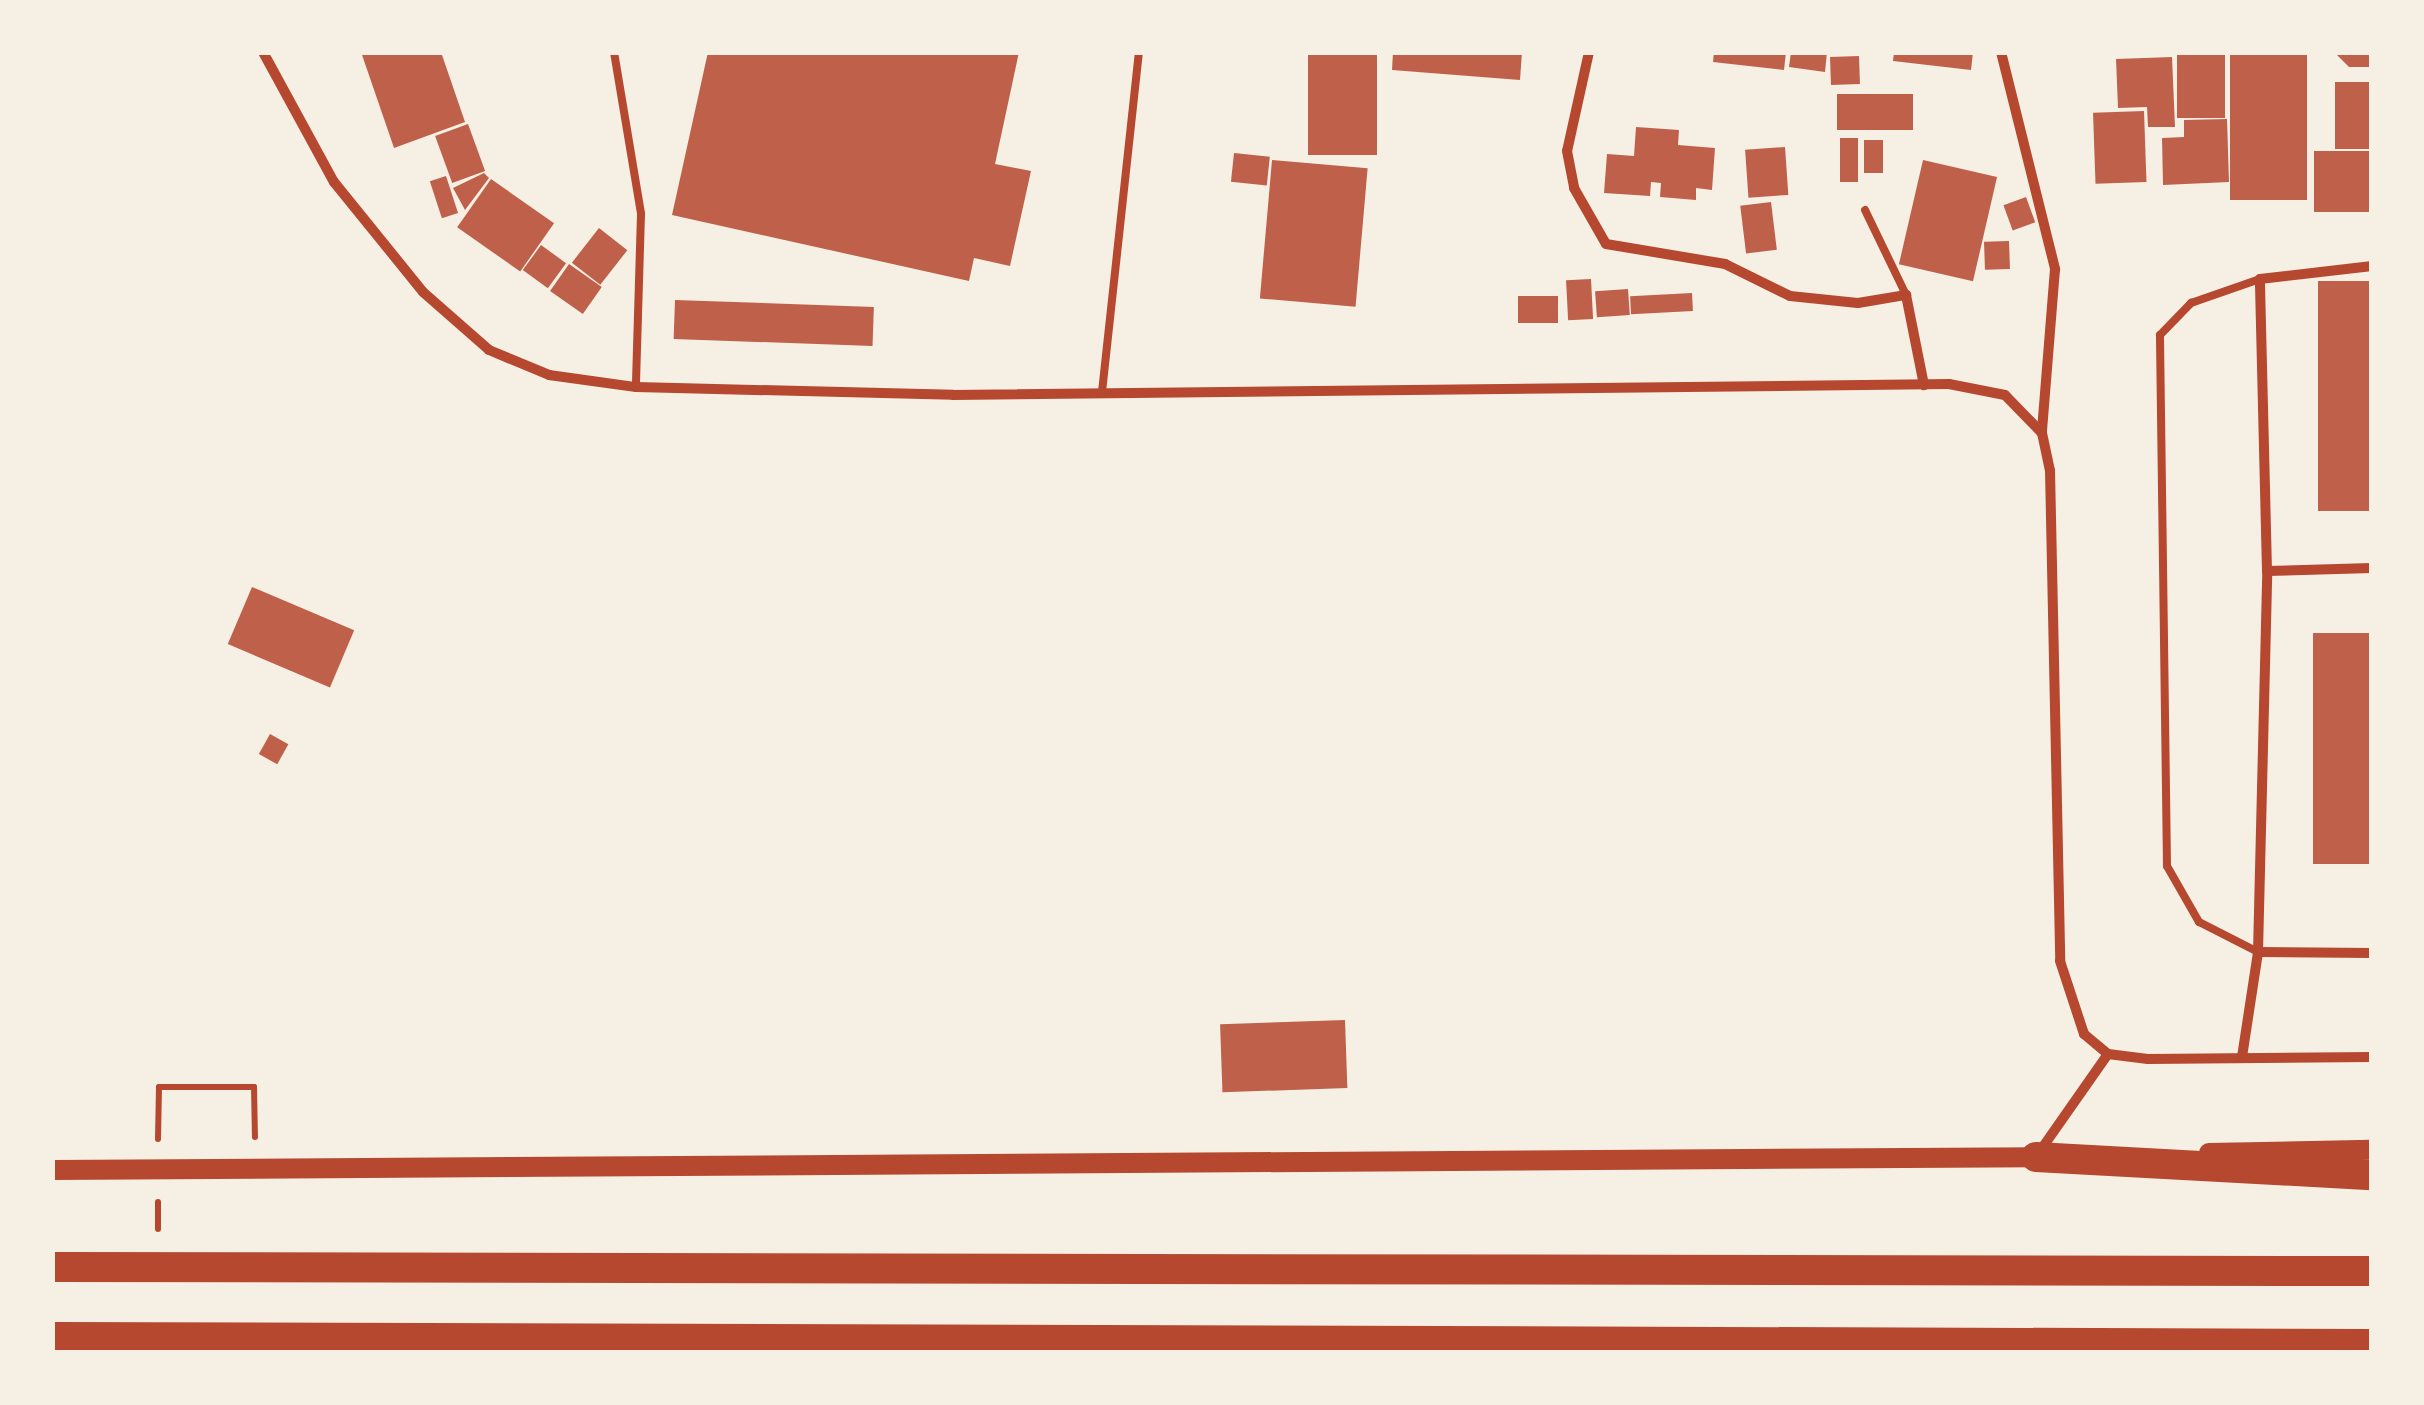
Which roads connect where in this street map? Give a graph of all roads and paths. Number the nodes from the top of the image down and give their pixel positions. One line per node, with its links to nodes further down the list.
1 (263, 52): 11 (street)
2 (614, 52): 11 (lane)
3 (1138, 52): 12 (lane)
4 (1589, 52): 9 (street)
5 (2001, 52): 13 (street)
6 (1866, 210): 9 (lane)
7 (2372, 266): 8 (street)
8 (2260, 279): 15 (street); 16 (lane)
9 (1906, 295): 10 (street)
10 (1924, 384): 12 (street); 13 (street)
11 (636, 387): 12 (street)
12 (1102, 392)
13 (2042, 433): 18 (street)
14 (2372, 568): 15 (street)
15 (2266, 570): 16 (street)
16 (2258, 952): 17 (street); 19 (street)
17 (2372, 953)
18 (2108, 1054): 19 (street); 23 (street)
19 (2242, 1057): 20 (street)
20 (2372, 1057)
21 (158, 1144): 24 (path)
22 (2372, 1150): 23 (main road)
23 (2036, 1157): 24 (main road); 26 (highway)
24 (255, 1168): 25 (main road)
25 (52, 1170)
26 (2372, 1175)
27 (158, 1182): 28 (path)
28 (158, 1239)
29 (52, 1267): 30 (highway)
30 (2372, 1272)
31 (52, 1338): 32 (highway)
32 (2372, 1344)

